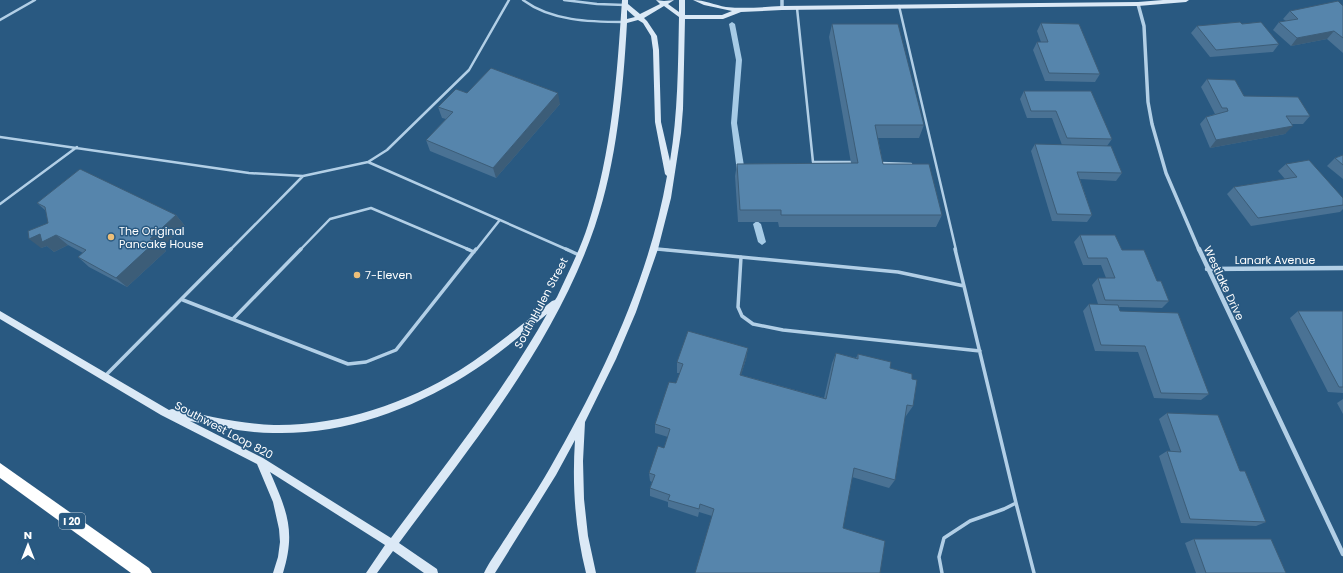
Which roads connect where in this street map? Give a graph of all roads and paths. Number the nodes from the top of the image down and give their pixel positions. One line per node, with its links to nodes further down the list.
1 (34, 0): 19 (lane)
2 (509, 0): 23 (lane)
3 (523, 0): 20 (lane)
4 (564, 0): 10 (lane)
5 (671, 0): 11 (main road)
6 (682, 0): 18 (main road)
7 (696, 0): 16 (main road)
8 (782, 0): 14 (street)
9 (1186, 0): 12 (main road)
10 (625, 2): 17 (main road); 20 (main road, South Hulen Street)
11 (661, 2): 17 (main road); 18 (main road)
12 (1138, 4): 13 (main road); 38 (street, Westlake Drive)
13 (900, 6): 15 (main road); 28 (lane)
14 (782, 8): 15 (main road); 16 (main road)
15 (797, 8): 24 (lane)
16 (738, 11): 18 (main road)
17 (640, 17): 20 (main road); 30 (main road)
18 (682, 17): 30 (main road)
19 (0, 20)
20 (624, 22): 35 (main road, South Hulen Street)
21 (0, 137): 22 (lane)
22 (77, 147): 29 (lane); 31 (lane)
23 (368, 162): 29 (lane); 32 (lane)
24 (851, 162)
25 (876, 163): 26 (lane)
26 (914, 164)
27 (929, 165): 28 (lane)
28 (937, 165): 39 (lane)
29 (303, 176): 40 (lane)
30 (670, 178): 33 (main road)
31 (0, 204)
32 (499, 221): 34 (lane); 35 (lane)
33 (654, 249): 36 (lane); 47 (main road)
34 (474, 252): 43 (lane); 43 (lane)
35 (580, 255): 41 (main road, South Hulen Street)
36 (741, 257): 39 (lane); 44 (lane)
37 (1343, 268): 38 (street, Lanark Avenue)
38 (1207, 269): 52 (street, Westlake Drive)
39 (964, 286): 44 (lane)
40 (183, 300): 43 (lane); 45 (lane)
41 (559, 300): 46 (main road); 51 (main road, South Hulen Street)
42 (0, 315): 45 (main road, Southwest Loop 820)
43 (233, 319)
44 (980, 351): 50 (lane)
45 (105, 376): 46 (main road, Southwest Loop 820)
46 (164, 412): 48 (main road, Southwest Loop 820)
47 (582, 418): 57 (main road); 58 (main road)
48 (260, 461): 51 (main road, Southwest Loop 820); 54 (main road)
49 (0, 470): 53 (highway, I 20)
50 (1016, 503): 59 (lane); 60 (lane)
51 (392, 544): 55 (main road, South Hulen Street); 56 (main road, Southwest Loop 820)
52 (1343, 554)
53 (144, 573)
54 (278, 573)
55 (371, 573)
56 (433, 573)
57 (489, 573)
58 (591, 573)
59 (942, 573)
60 (1034, 573)

